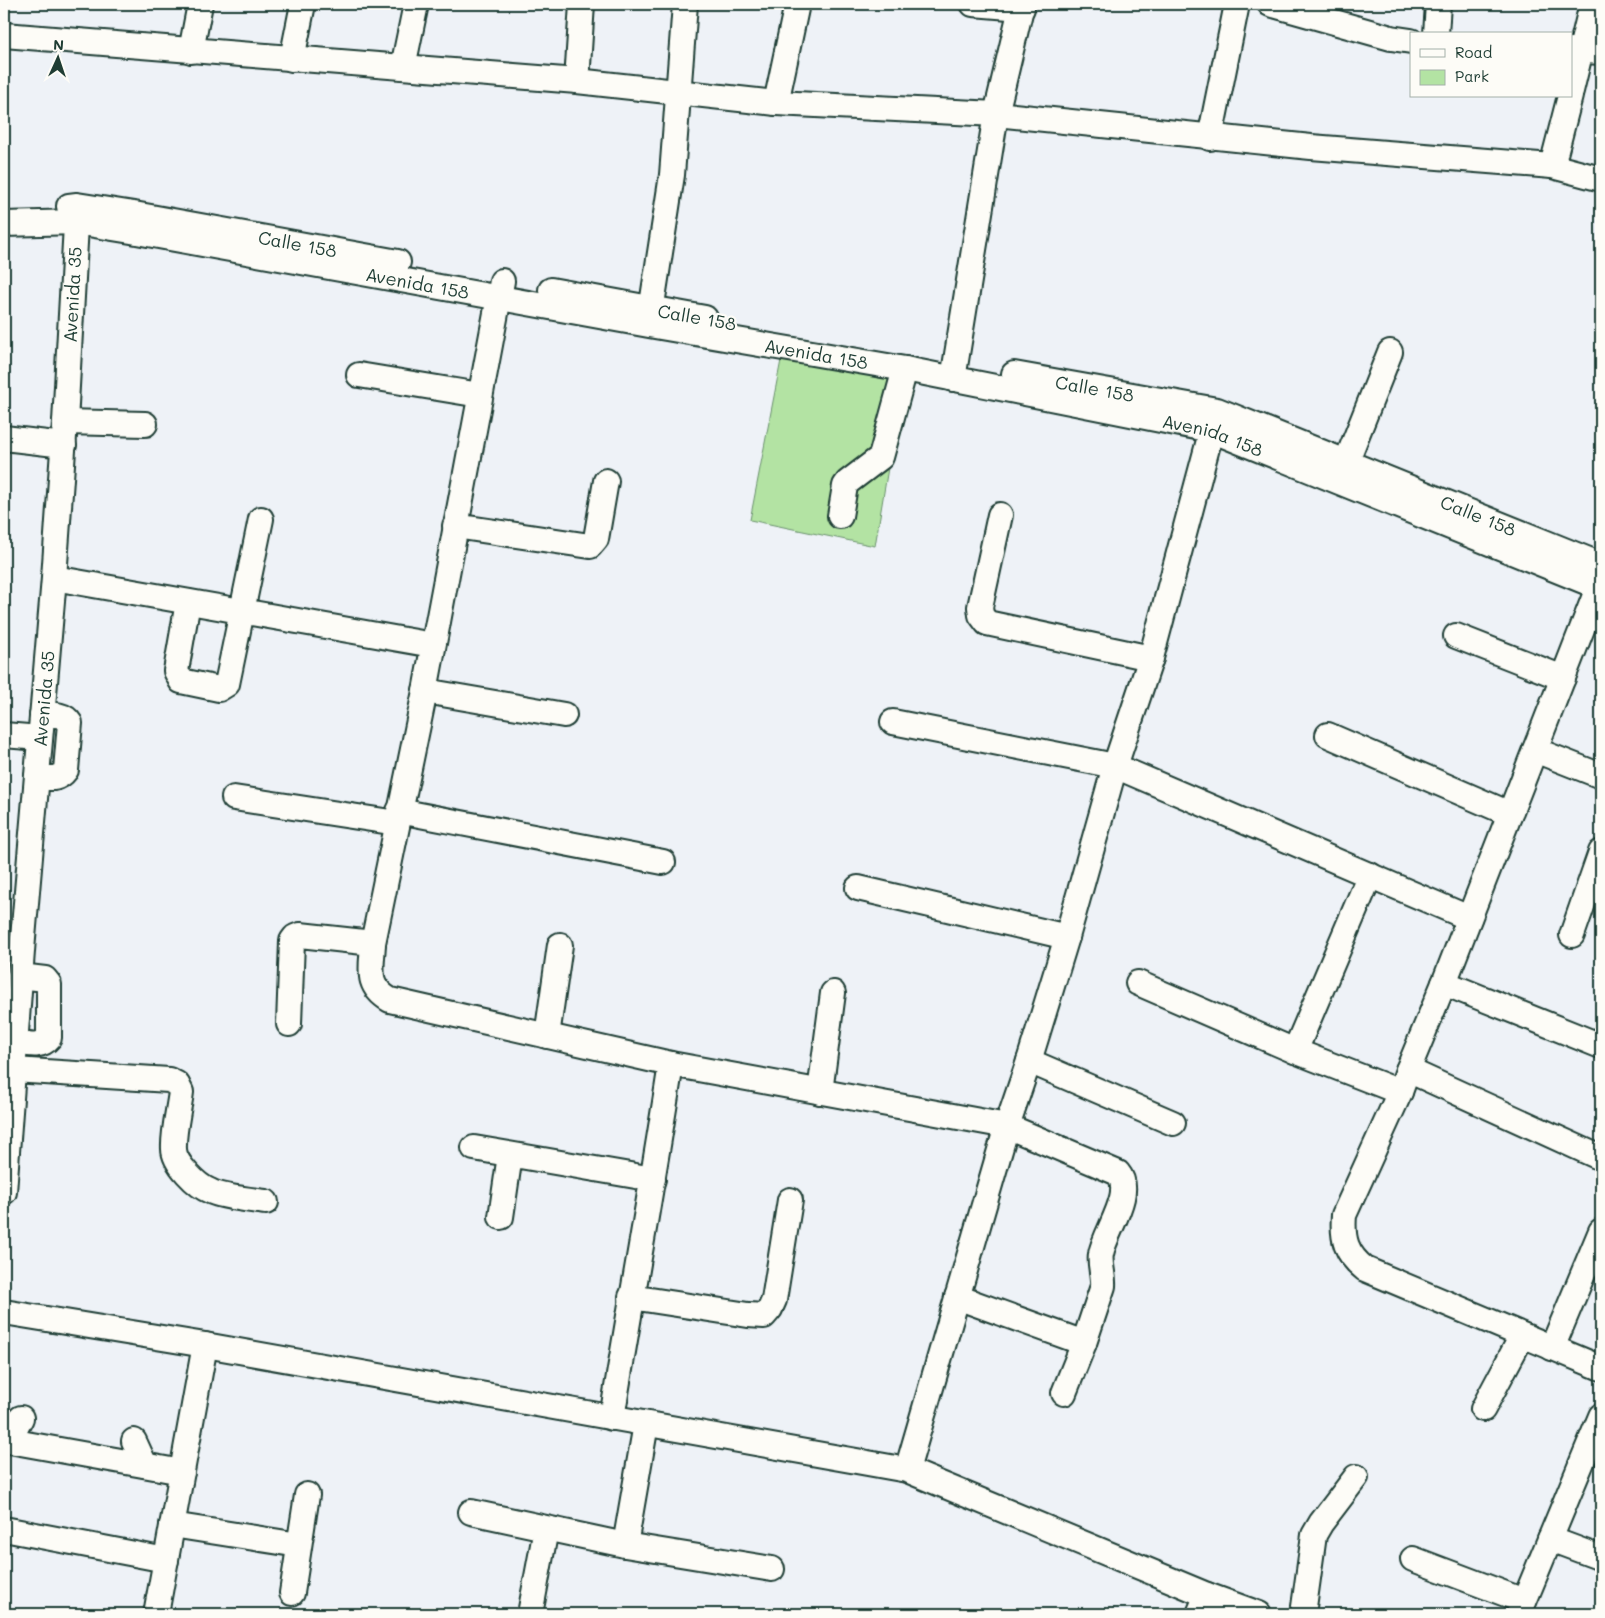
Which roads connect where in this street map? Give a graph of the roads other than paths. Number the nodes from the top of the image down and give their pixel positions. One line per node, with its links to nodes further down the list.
1 (200, 4): 16 (street)
2 (303, 4): 18 (street)
3 (416, 4): 19 (street)
4 (582, 4): 20 (street)
5 (685, 4): 22 (street)
6 (797, 4): 24 (street)
7 (973, 4): 12 (street)
8 (1238, 4): 26 (street)
9 (1270, 4): 15 (street)
10 (1438, 4): 13 (street)
11 (1592, 4): 17 (street)
12 (1022, 6): 25 (street)
13 (1436, 32)
14 (4, 35): 16 (street)
15 (1410, 41)
16 (191, 51): 18 (street)
17 (1585, 51): 21 (street)
18 (292, 59): 19 (street)
19 (403, 68): 20 (street)
20 (577, 81): 22 (street)
21 (1572, 88)
22 (679, 93): 24 (street); 33 (street)
23 (1569, 98): 27 (street)
24 (776, 103): 25 (street)
25 (996, 114): 26 (street); 36 (street)
26 (1210, 138): 27 (street)
27 (1552, 166): 28 (street)
28 (1601, 178)
29 (4, 208): 30 (street)
30 (77, 214): 31 (street, Avenida 158); 32 (street, Avenida 158); 41 (street, Avenida 35)
31 (4, 224)
32 (501, 289): 33 (street, Avenida 158); 38 (street)
33 (650, 317): 35 (street, Avenida 158); 36 (street, Calle 158)
34 (1390, 352): 43 (street)
35 (906, 369): 36 (street, Avenida 158); 46 (street)
36 (955, 372): 39 (street, Calle 158)
37 (359, 375): 38 (street)
38 (480, 396): 48 (street)
39 (1214, 420): 43 (street, Calle 158); 55 (street)
40 (145, 424): 41 (street)
41 (64, 434): 42 (street); 49 (street, Avenida 35)
42 (4, 438)
43 (1342, 472): 50 (street)
44 (606, 481): 48 (street)
45 (1000, 515): 55 (street)
46 (840, 516)
47 (261, 519): 52 (street)
48 (455, 526): 54 (street)
49 (54, 578): 51 (street); 60 (street, Avenida 35)
50 (1601, 580): 56 (street)
51 (188, 602): 52 (street); 52 (street)
52 (242, 611): 54 (street)
53 (1456, 636): 56 (street)
54 (433, 644): 57 (street)
55 (1151, 658): 64 (street)
56 (1563, 678): 63 (street)
57 (425, 691): 58 (street); 69 (street)
58 (564, 715)
59 (893, 722): 64 (street)
60 (41, 727): 61 (street); 66 (street, Avenida 35); 66 (street)
61 (4, 735)
62 (1328, 735): 68 (street)
63 (1535, 750): 65 (street); 68 (street)
64 (1115, 766): 72 (street); 76 (street)
65 (1601, 776)
66 (37, 777): 77 (street, Avenida 35)
67 (234, 798): 69 (street)
68 (1510, 814): 74 (street)
69 (398, 817): 71 (street); 78 (street)
70 (1601, 852): 75 (street)
71 (663, 862)
72 (1370, 875): 74 (street); 88 (street)
73 (858, 888): 76 (street)
74 (1469, 918): 82 (street)
75 (1572, 935)
76 (1067, 937): 89 (street)
77 (13, 938): 80 (street, Avenida 35)
78 (373, 943): 84 (street); 85 (street)
79 (560, 945): 85 (street)
80 (20, 976): 86 (street, Avenida 35); 86 (street)
81 (1138, 983): 88 (street)
82 (1444, 983): 87 (street); 92 (street)
83 (832, 994): 93 (street)
84 (289, 1024)
85 (547, 1036): 90 (street)
86 (16, 1042): 91 (street, Avenida 35)
87 (1601, 1046)
88 (1295, 1051): 92 (street)
89 (1029, 1061): 94 (street); 95 (street)
90 (671, 1064): 93 (street); 99 (street)
91 (14, 1070): 100 (street, Avenida 35); 102 (street)
92 (1404, 1081): 98 (street); 108 (street)
93 (820, 1092): 95 (street)
94 (1173, 1123)
95 (1007, 1126): 106 (street); 109 (street)
96 (474, 1148): 97 (street)
97 (510, 1155): 99 (street); 103 (street)
98 (1601, 1158)
99 (653, 1179): 105 (street)
100 (4, 1192)
101 (790, 1200): 105 (street)
102 (266, 1202)
103 (500, 1217)
104 (1601, 1231): 111 (street)
105 (632, 1297): 117 (street)
106 (957, 1297): 109 (street); 122 (street)
107 (4, 1312): 110 (street)
108 (1522, 1336): 111 (street); 114 (street)
109 (1084, 1343): 113 (street)
110 (205, 1345): 117 (street); 123 (street)
111 (1552, 1348): 112 (street)
112 (1601, 1368)
113 (1064, 1393)
114 (1483, 1409)
115 (1601, 1416): 130 (street)
116 (21, 1418): 120 (street)
117 (612, 1418): 118 (street)
118 (646, 1424): 122 (street); 132 (street)
119 (134, 1440): 121 (street)
120 (7, 1441): 121 (street)
121 (145, 1465): 123 (street)
122 (907, 1470): 138 (street)
123 (182, 1472): 127 (street)
124 (1356, 1477): 143 (street)
125 (307, 1495): 131 (street)
126 (471, 1512): 129 (street)
127 (172, 1525): 131 (street); 135 (street)
128 (4, 1529): 135 (street)
129 (546, 1529): 132 (street); 141 (street)
130 (1550, 1539): 133 (street); 139 (street)
131 (300, 1545): 137 (street)
132 (625, 1545): 136 (street)
133 (1601, 1558)
134 (1413, 1559): 139 (street)
135 (166, 1560): 140 (street)
136 (772, 1569)
137 (292, 1594)
138 (1203, 1604): 142 (street)
139 (1522, 1608)
140 (156, 1614)
141 (530, 1614)
142 (1259, 1614)
143 (1303, 1614)

